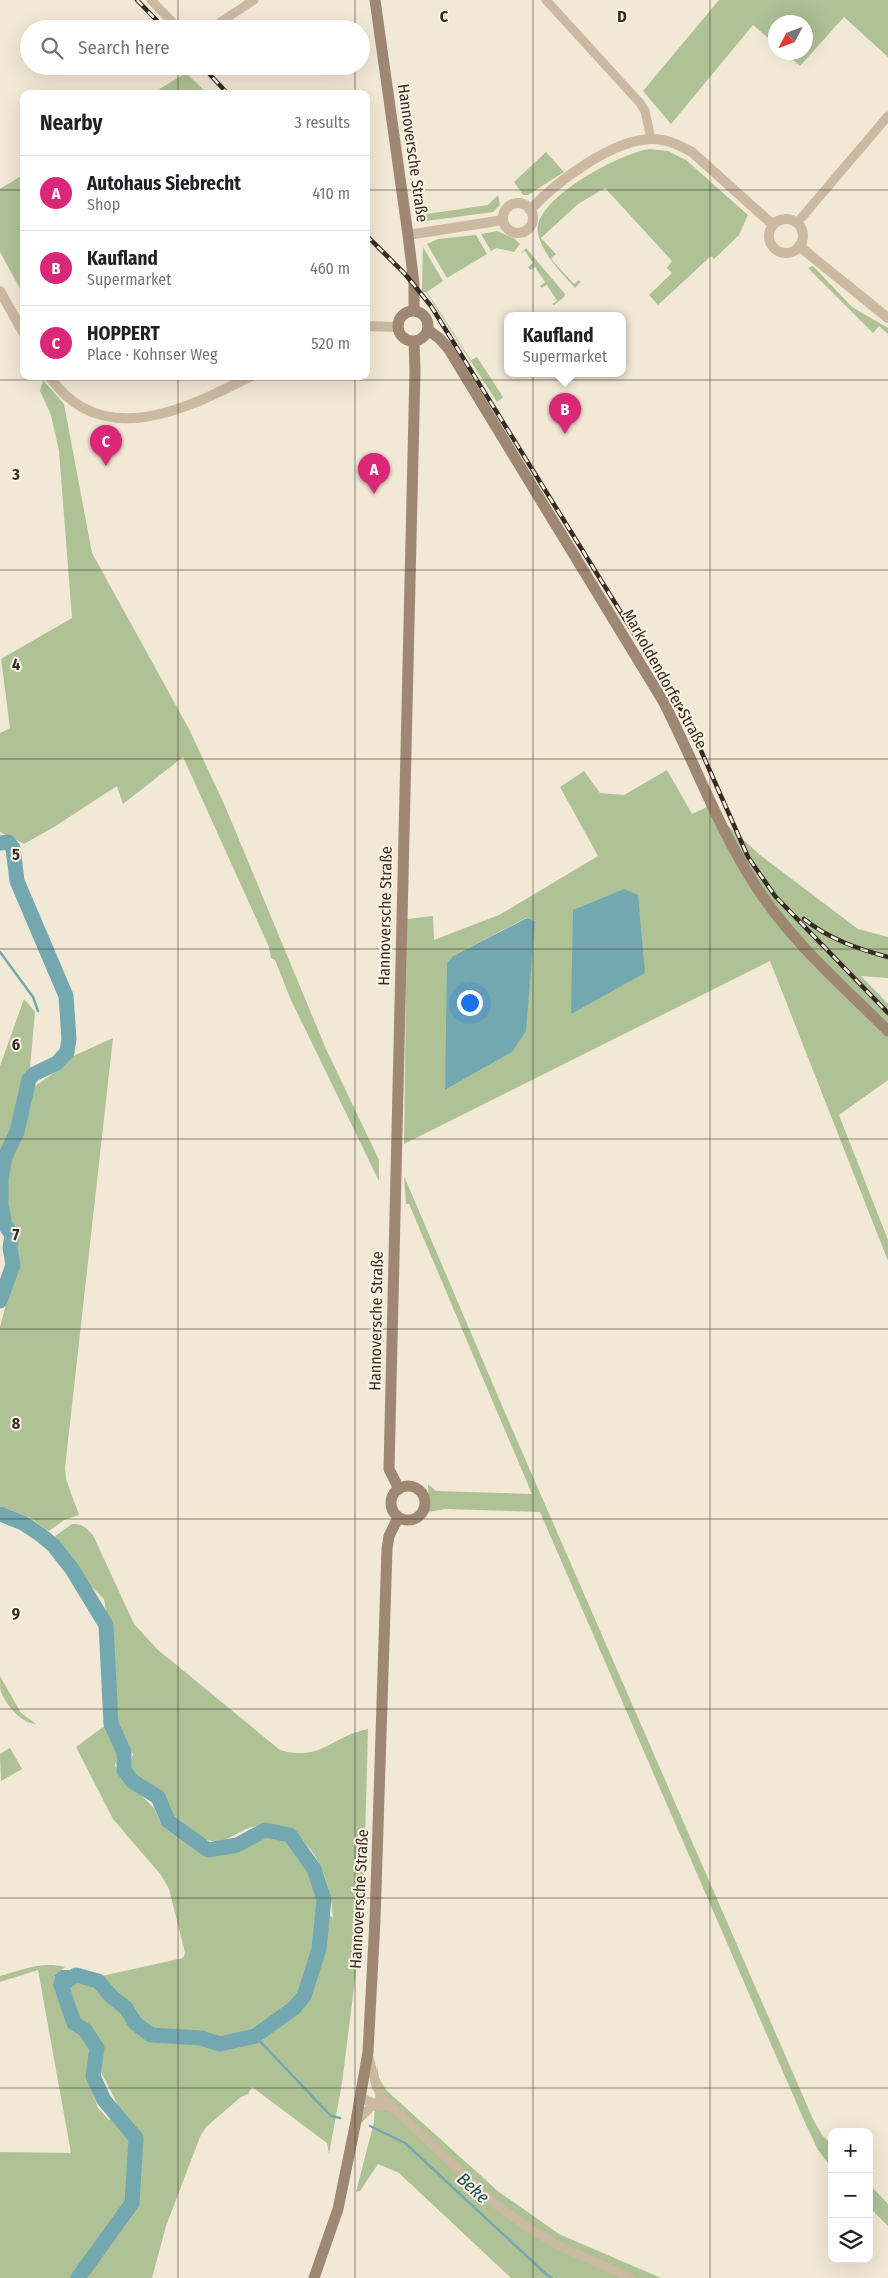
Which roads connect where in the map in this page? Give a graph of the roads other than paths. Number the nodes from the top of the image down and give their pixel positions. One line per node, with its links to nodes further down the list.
1 (151, 0): 5 (street)
2 (254, 0): 6 (street)
3 (375, 0): 13 (main road, Hannoversche Straße)
4 (546, 0): 8 (street)
5 (170, 20)
6 (224, 20)
7 (888, 116): 11 (street)
8 (651, 139): 9 (street); 12 (street)
9 (530, 210): 10 (street); 10 (street)
10 (503, 220): 13 (street)
11 (797, 223): 12 (street); 14 (street)
12 (773, 225): 14 (street)
13 (408, 235): 16 (main road, Hannoversche Straße)
14 (799, 246): 17 (street)
15 (0, 291): 19 (street)
16 (414, 311): 20 (main road); 21 (main road)
17 (888, 318)
18 (370, 326): 20 (street)
19 (20, 327)
20 (398, 327): 22 (main road)
21 (428, 330): 22 (main road); 25 (main road, Markoldendorfer Straße)
22 (414, 341): 26 (main road, Hannoversche Straße)
23 (52, 380): 24 (street)
24 (243, 380)
25 (888, 1031)
26 (399, 1489): 27 (main road); 27 (main road)
27 (398, 1518): 28 (main road, Hannoversche Straße)
28 (368, 2052): 29 (main road, Hannoversche Straße); 30 (street)
29 (361, 2097): 30 (street); 31 (main road, Hannoversche Straße)
30 (381, 2101): 31 (street); 33 (street)
31 (356, 2121): 32 (main road, Hannoversche Straße)
32 (314, 2278)
33 (632, 2278)

